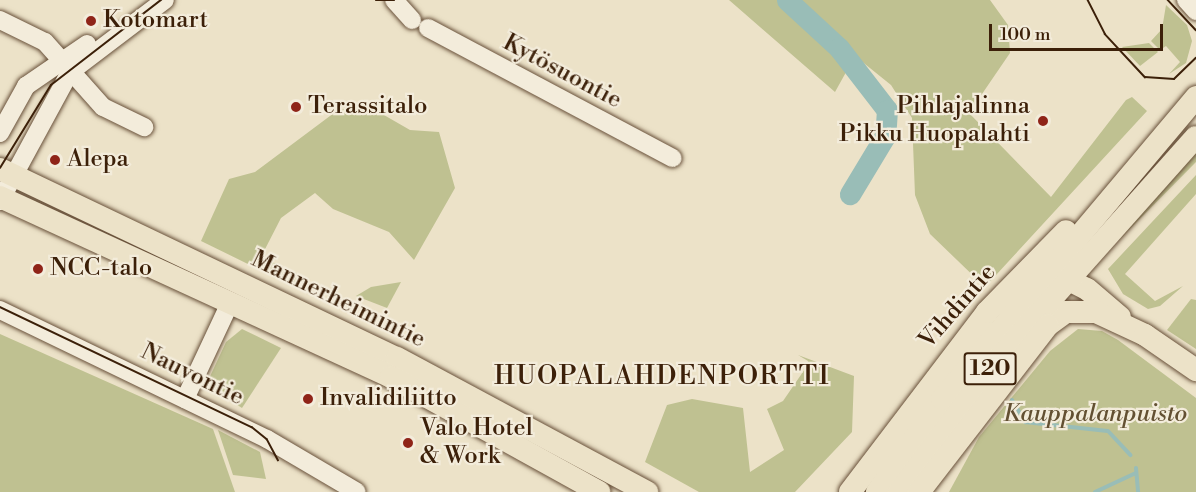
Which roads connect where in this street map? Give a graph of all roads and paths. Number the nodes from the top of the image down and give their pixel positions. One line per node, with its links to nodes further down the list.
1 (146, 0): 8 (street)
2 (165, 0): 8 (street)
3 (394, 0): 13 (street, Kytösuontie)
4 (1188, 0): 5 (street); 6 (street)
5 (1196, 3)
6 (1196, 10)
7 (0, 20): 8 (street)
8 (66, 67): 10 (street); 11 (street); 14 (street)
9 (1196, 97): 15 (main road, Vihdintie / 120)
10 (144, 126)
11 (0, 133)
12 (1196, 137): 19 (main road, 120)
13 (674, 158)
14 (7, 172): 16 (street); 28 (main road, Mannerheimintie)
15 (1127, 176): 17 (main road, Vihdintie); 18 (main road, Vihdintie / 120)
16 (1, 198): 20 (main road, Mannerheimintie)
17 (1024, 273): 18 (main road); 29 (main road, Vihdintie)
18 (1047, 274): 19 (main road); 30 (main road, Vihdintie / 120)
19 (1070, 280): 22 (main road); 23 (main road); 31 (main road, 120)
20 (230, 303): 25 (street); 27 (main road, Mannerheimintie)
21 (0, 310): 25 (street, Nauvontie)
22 (1048, 325): 23 (main road); 32 (main road)
23 (1132, 328): 24 (main road)
24 (1196, 370)
25 (185, 399): 26 (street, Nauvontie)
26 (357, 492)
27 (599, 492)
28 (647, 492)
29 (850, 492)
30 (877, 492)
31 (899, 492)
32 (919, 492)

